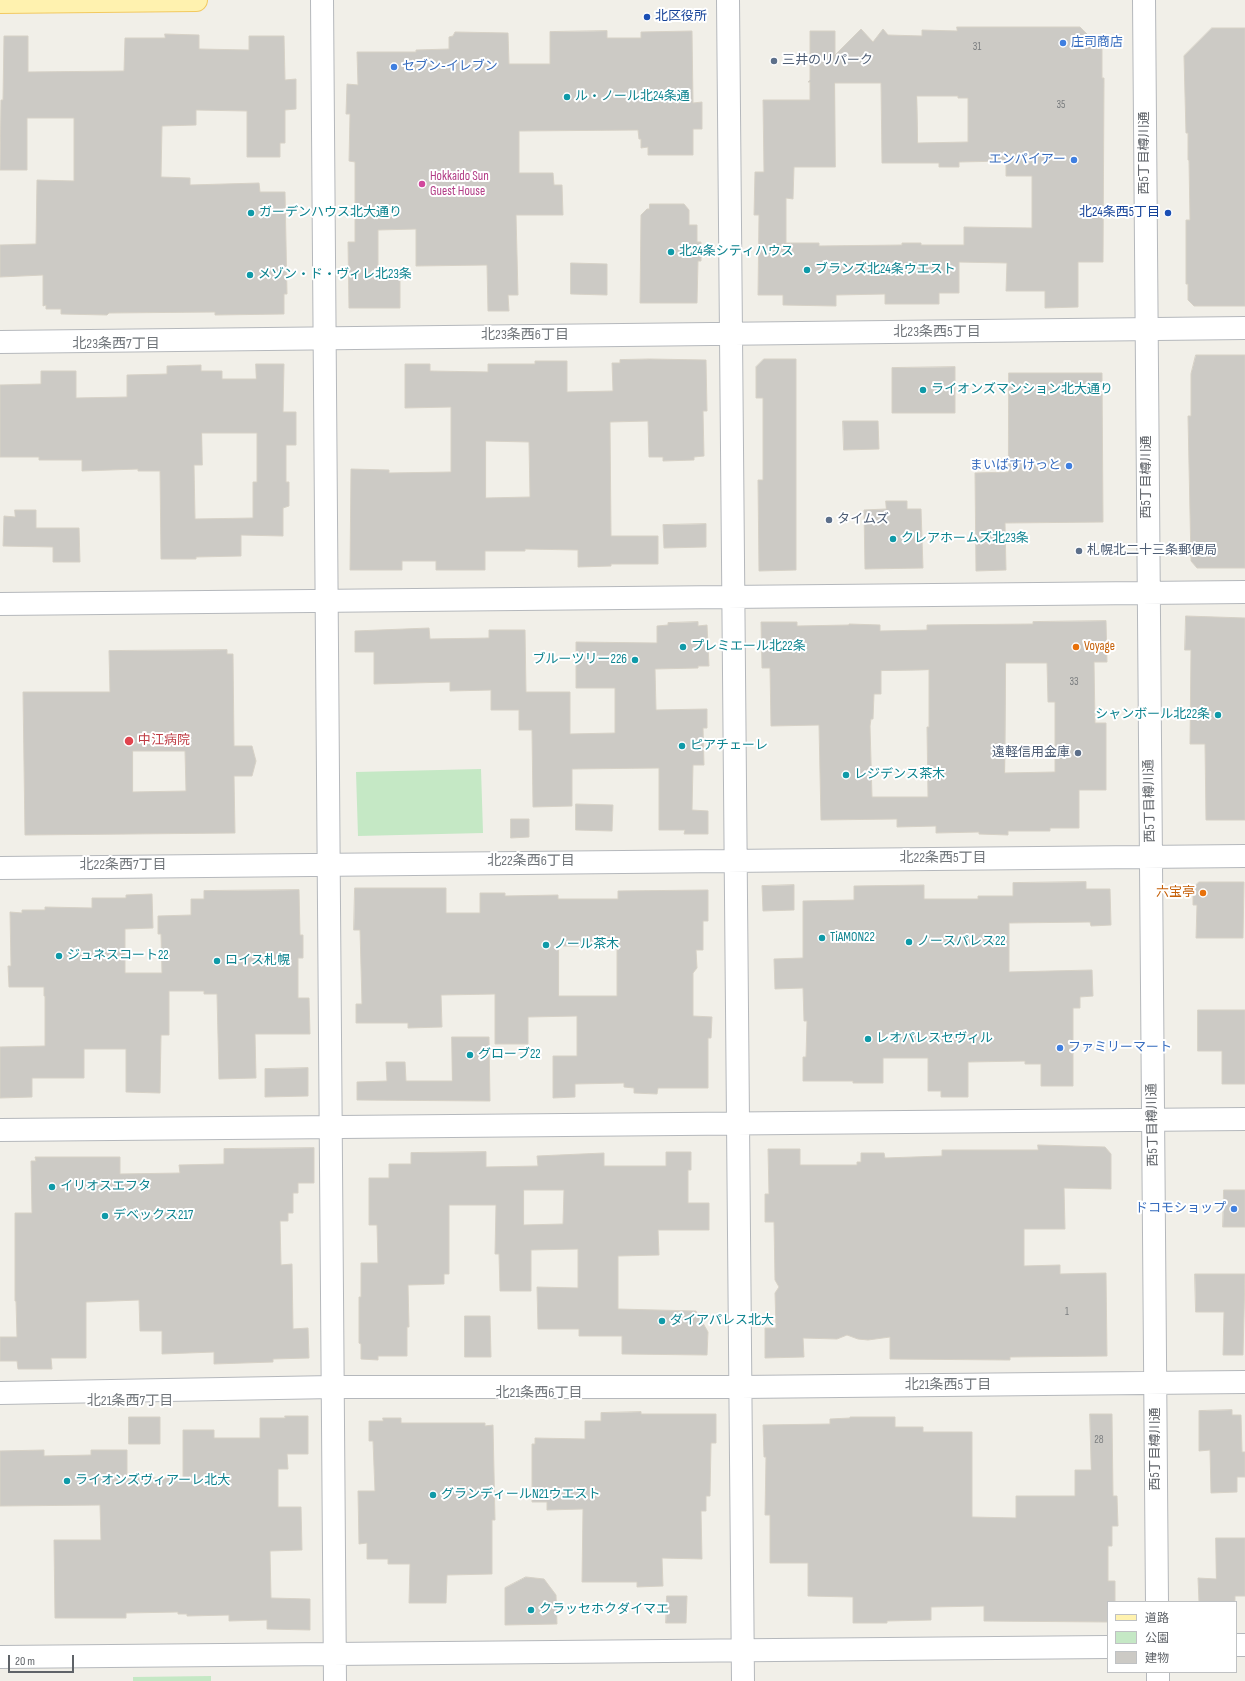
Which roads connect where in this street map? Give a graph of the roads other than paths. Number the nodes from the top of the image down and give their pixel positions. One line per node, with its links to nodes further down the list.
1 (196, 0): 5 (main road)
2 (322, 0): 9 (street)
3 (728, 0): 8 (street)
4 (1144, 0): 7 (street, 西5丁目樽川通)
5 (0, 2)
6 (1245, 328): 7 (street)
7 (1146, 330): 8 (street); 11 (street, 西5丁目樽川通)
8 (731, 334): 9 (street); 13 (street)
9 (324, 337): 10 (street); 14 (street)
10 (0, 342)
11 (1148, 592): 12 (street); 13 (street); 16 (street, 西5丁目樽川通)
12 (1245, 592)
13 (734, 598): 14 (street); 18 (street)
14 (327, 601): 15 (street); 19 (street)
15 (0, 604)
16 (1150, 856): 17 (street); 18 (street); 22 (street, 西5丁目樽川通)
17 (1245, 856)
18 (736, 860): 19 (street); 23 (street)
19 (329, 864): 20 (street); 24 (street)
20 (0, 868)
21 (1245, 1119): 22 (street)
22 (1153, 1120): 23 (street); 27 (street, 西5丁目樽川通)
23 (738, 1124): 24 (street); 29 (street)
24 (331, 1127): 25 (street); 28 (street)
25 (0, 1130)
26 (1245, 1382): 27 (street)
27 (1155, 1383): 29 (street); 31 (street, 西5丁目樽川通)
28 (333, 1387): 29 (street); 30 (street); 34 (street)
29 (740, 1387): 33 (street)
30 (0, 1393)
31 (1157, 1601)
32 (1107, 1647): 33 (street)
33 (743, 1650): 34 (street); 37 (street)
34 (335, 1654): 35 (street); 36 (street)
35 (0, 1657)
36 (335, 1681)
37 (743, 1681)

